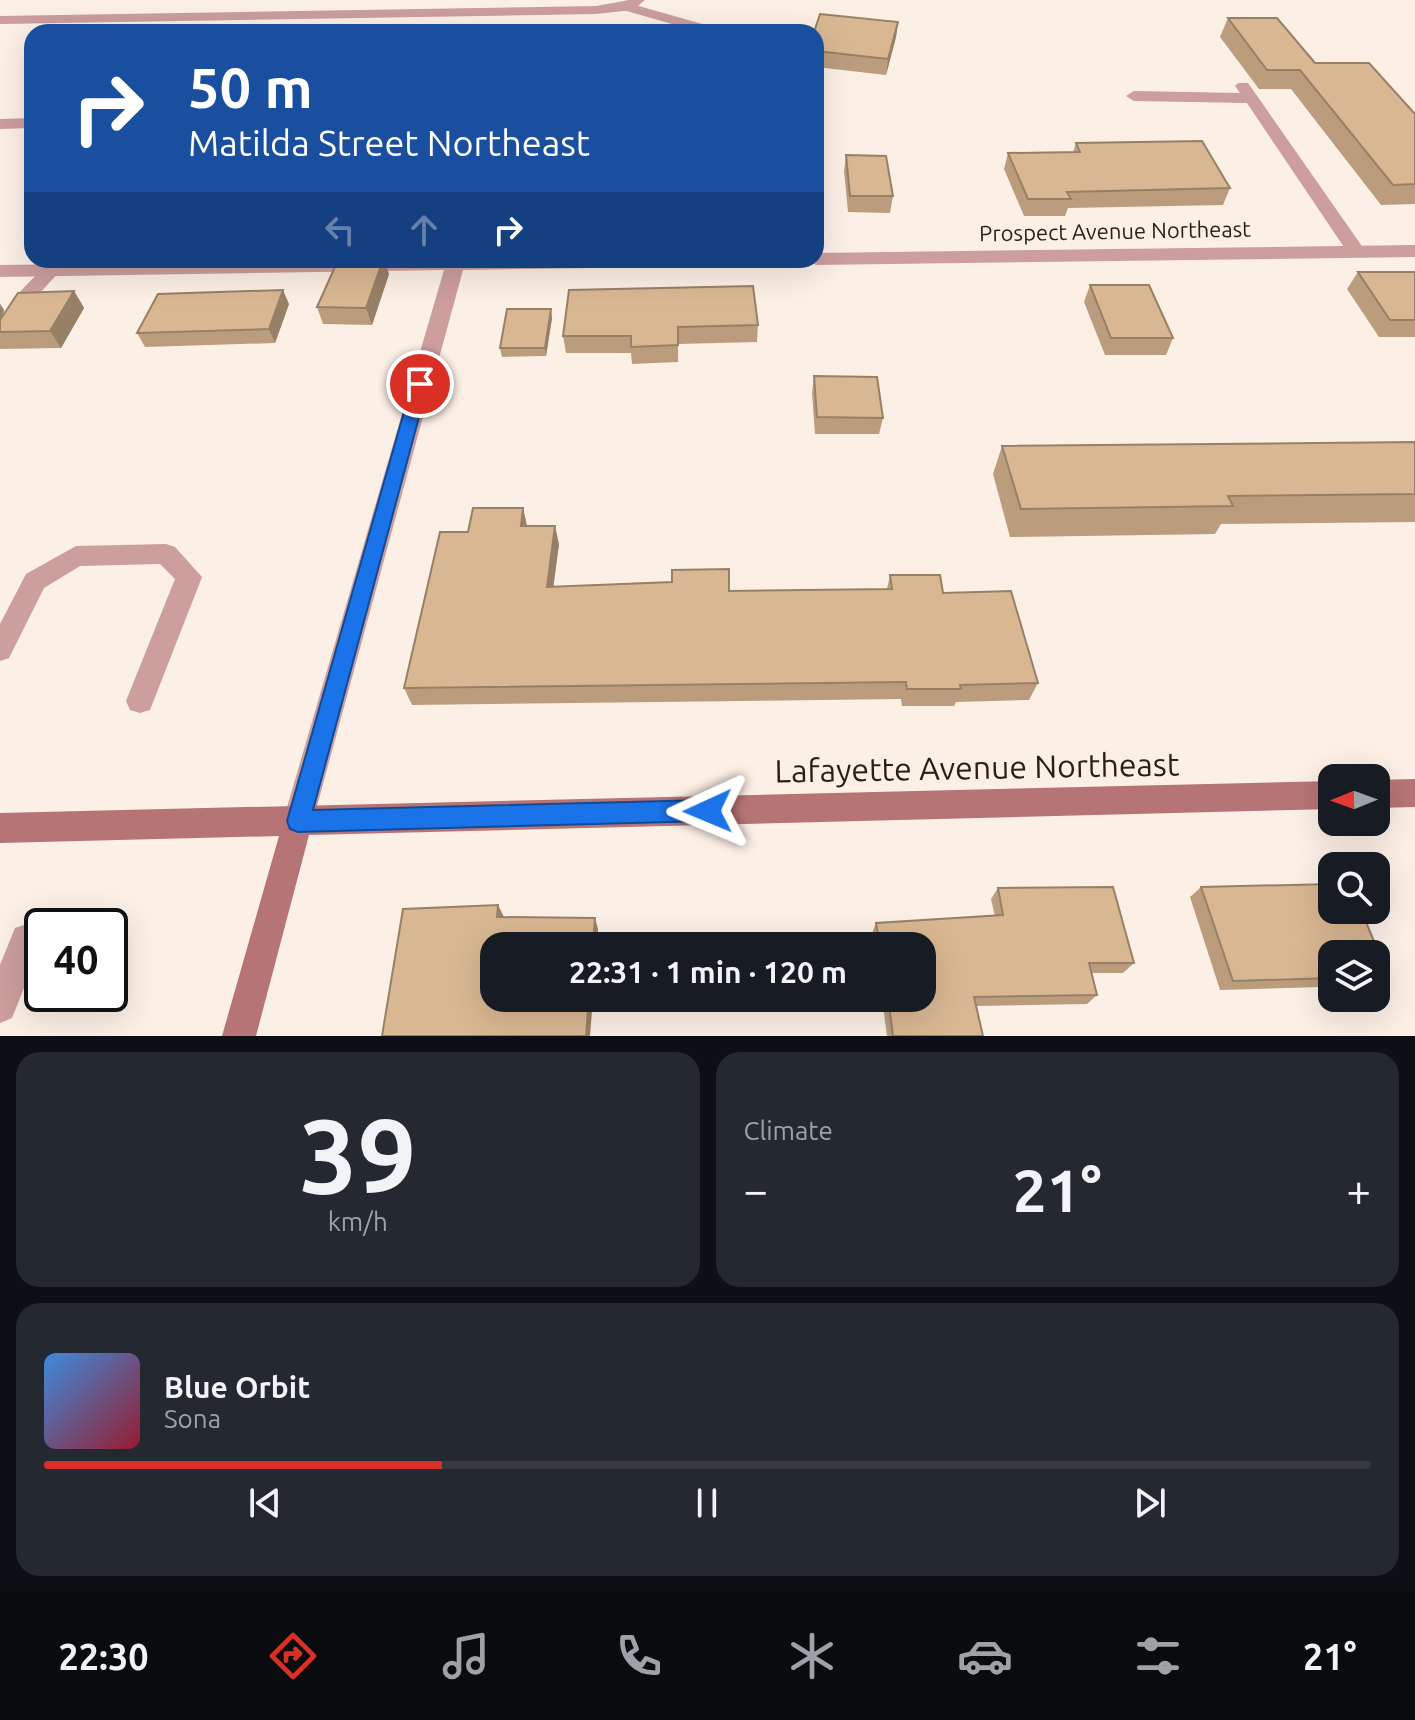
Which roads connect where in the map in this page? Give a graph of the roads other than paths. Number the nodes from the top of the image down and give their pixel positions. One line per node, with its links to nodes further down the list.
1 (228, 0): 3 (street)
2 (633, 4): 3 (street); 5 (street)
3 (216, 17): 4 (street)
4 (0, 20)
5 (692, 24)
6 (1134, 96): 10 (street)
7 (24, 123): 8 (street)
8 (0, 124)
9 (1415, 251): 10 (street, Prospect Avenue Northeast)
10 (1357, 252): 11 (street, Prospect Avenue Northeast)
11 (824, 259)
12 (186, 268): 15 (street)
13 (453, 268): 22 (street)
14 (0, 271): 15 (street)
15 (51, 271): 16 (street)
16 (0, 334)
17 (0, 650): 18 (street)
18 (140, 701)
19 (1415, 793): 20 (street)
20 (1390, 794)
21 (1318, 795): 22 (street, Lafayette Avenue Northeast)
22 (298, 821): 23 (street, Lafayette Avenue Northeast); 26 (street)
23 (0, 828)
24 (24, 947): 25 (street)
25 (0, 1006)
26 (239, 1036)

